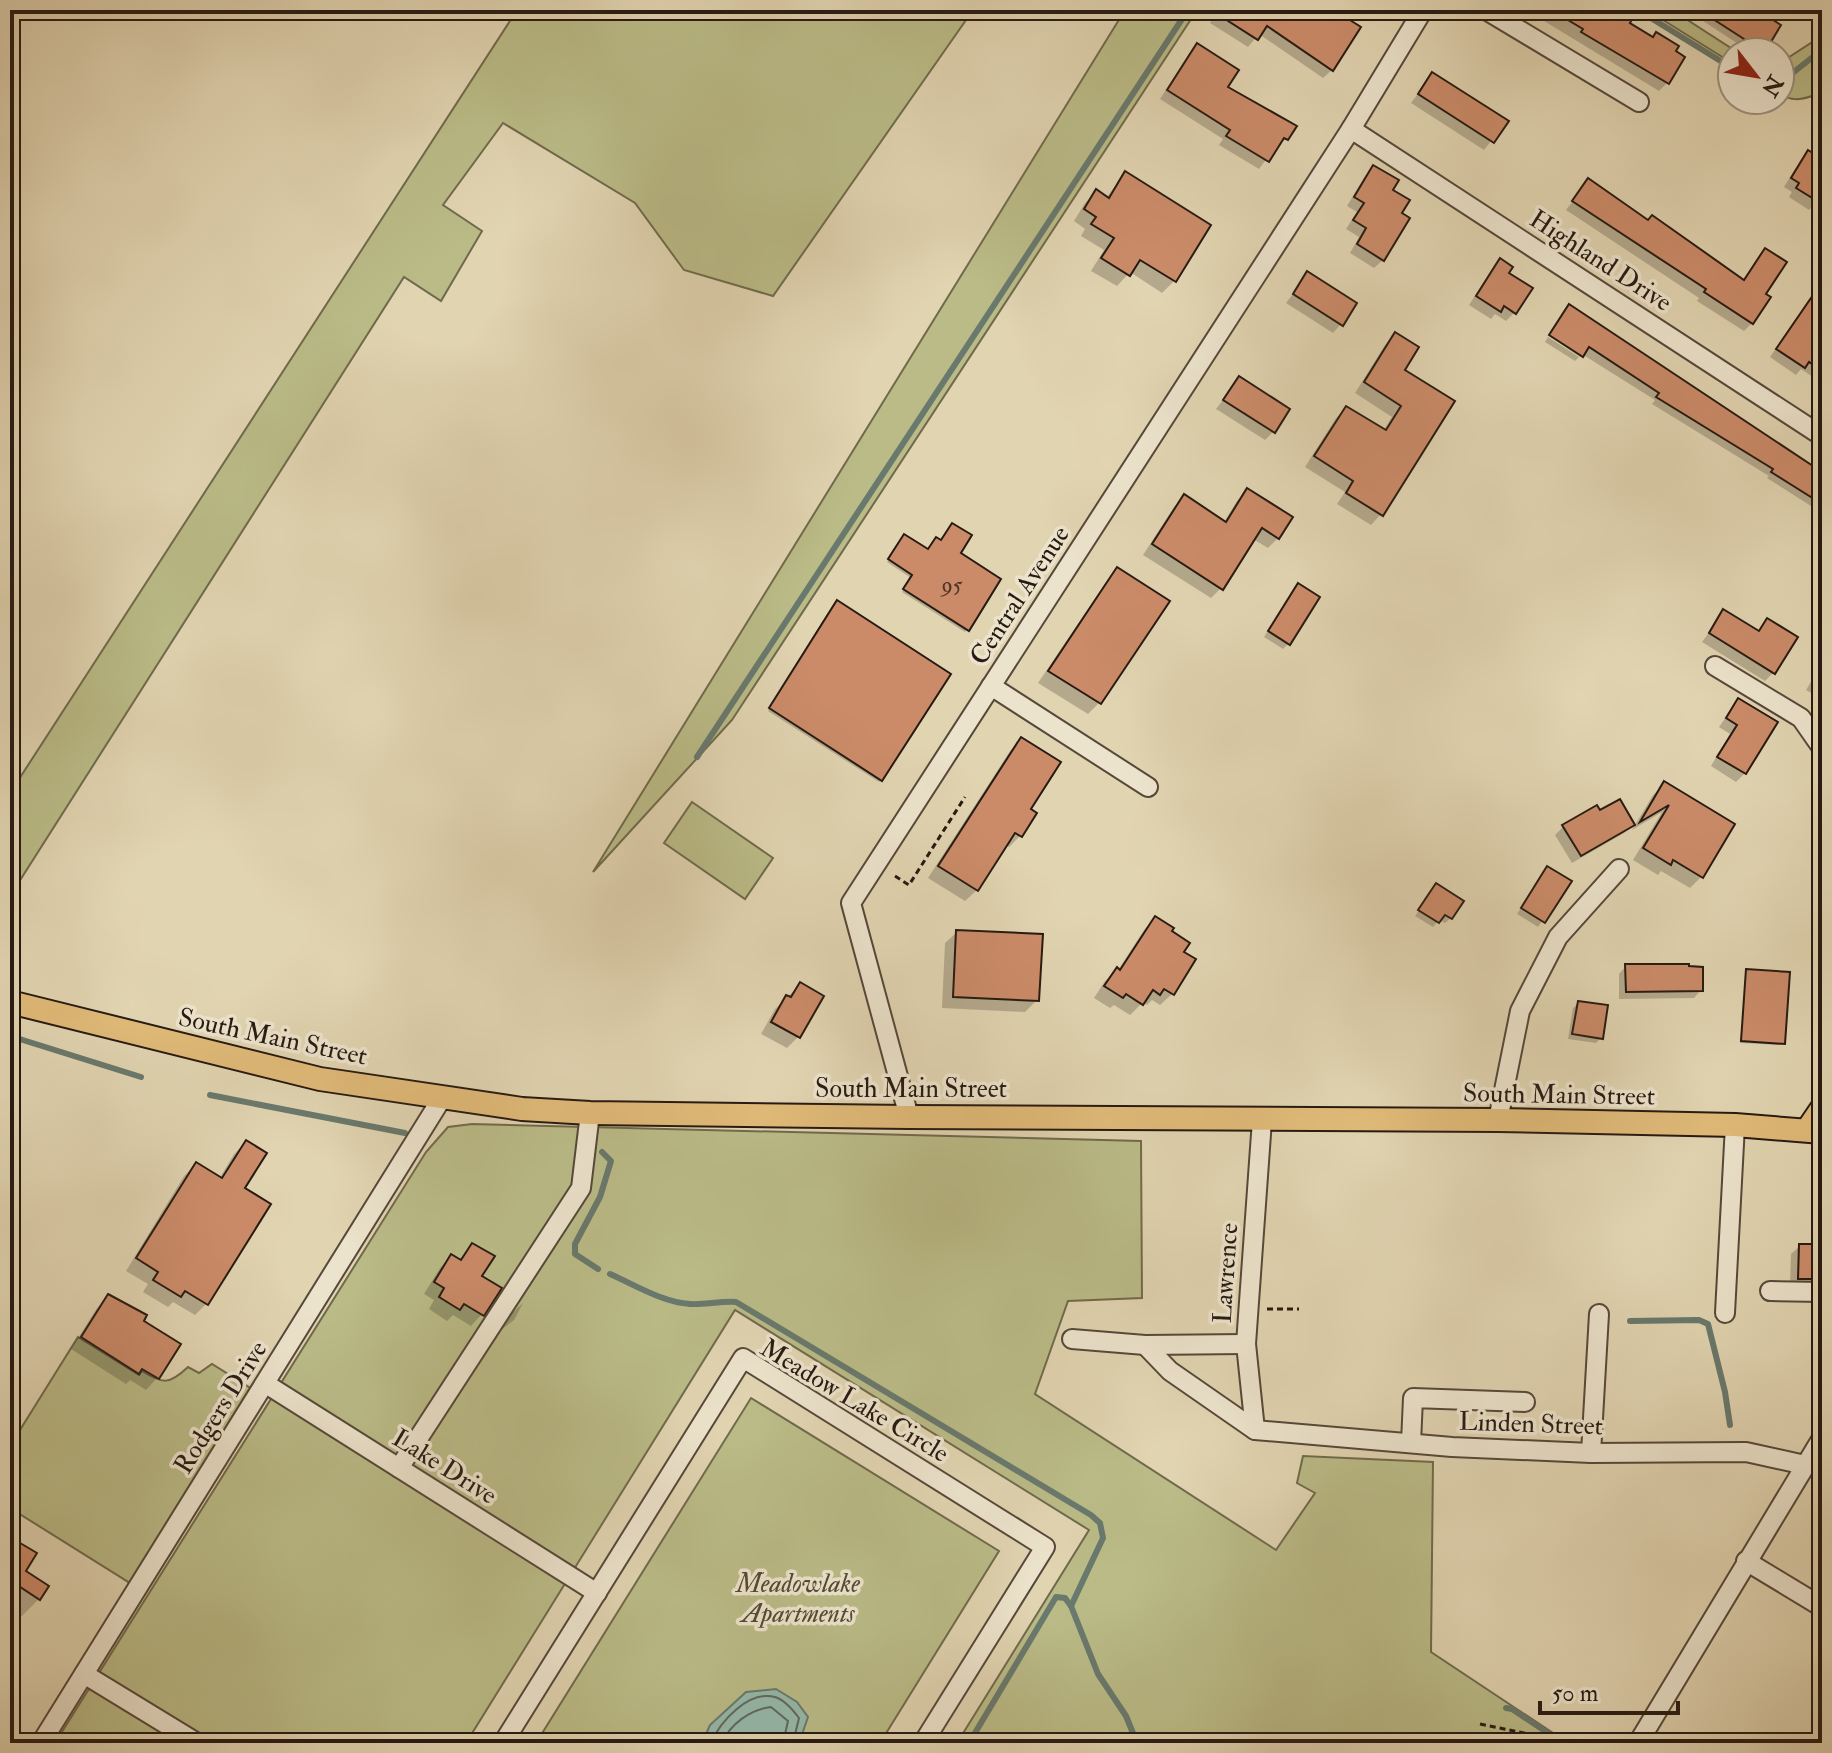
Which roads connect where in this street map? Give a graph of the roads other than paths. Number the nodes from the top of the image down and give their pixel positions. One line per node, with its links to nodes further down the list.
1 (1423, 10): 4 (street, Central Avenue)
2 (1486, 10): 3 (street)
3 (1639, 102)
4 (1351, 129): 5 (street, Highland Drive); 7 (street, Central Avenue)
5 (1822, 436)
6 (1715, 666): 8 (street)
7 (991, 686): 9 (street); 15 (street, Central Avenue)
8 (1822, 748)
9 (1148, 787)
10 (1619, 869): 17 (street)
11 (10, 1002): 12 (main road, South Main Street)
12 (442, 1098): 14 (main road, South Main Street); 27 (street, Rodgers Drive)
13 (1822, 1108): 19 (main road)
14 (590, 1113): 15 (main road, South Main Street); 34 (street)
15 (909, 1117): 16 (main road, South Main Street)
16 (1262, 1120): 17 (main road, South Main Street); 25 (street, Lawrence)
17 (1498, 1120): 18 (main road, South Main Street)
18 (1735, 1125): 19 (main road, South Main Street); 22 (street)
19 (1815, 1131)
20 (1770, 1291): 21 (street)
21 (1822, 1292)
22 (1725, 1313)
23 (1599, 1314): 32 (street)
24 (1072, 1339): 26 (street)
25 (1246, 1344): 26 (street); 29 (street, Lawrence)
26 (1145, 1345): 29 (street)
27 (266, 1384): 34 (street, Lake Drive); 38 (street, Rodgers Drive)
28 (1525, 1402): 31 (street)
29 (1255, 1430): 31 (street, Linden Street)
30 (1822, 1438): 33 (street)
31 (1411, 1443): 32 (street, Linden Street)
32 (1591, 1453): 33 (street, Linden Street)
33 (1805, 1465): 35 (street)
34 (399, 1468): 36 (street, Lake Drive)
35 (1746, 1561): 37 (street); 43 (street)
36 (597, 1593): 41 (street, Meadow Lake Circle); 42 (street, Meadow Lake Circle)
37 (1822, 1607)
38 (84, 1674): 39 (street, Rodgers Drive); 40 (street)
39 (41, 1743)
40 (197, 1743)
41 (503, 1743)
42 (923, 1743)
43 (1638, 1743)

